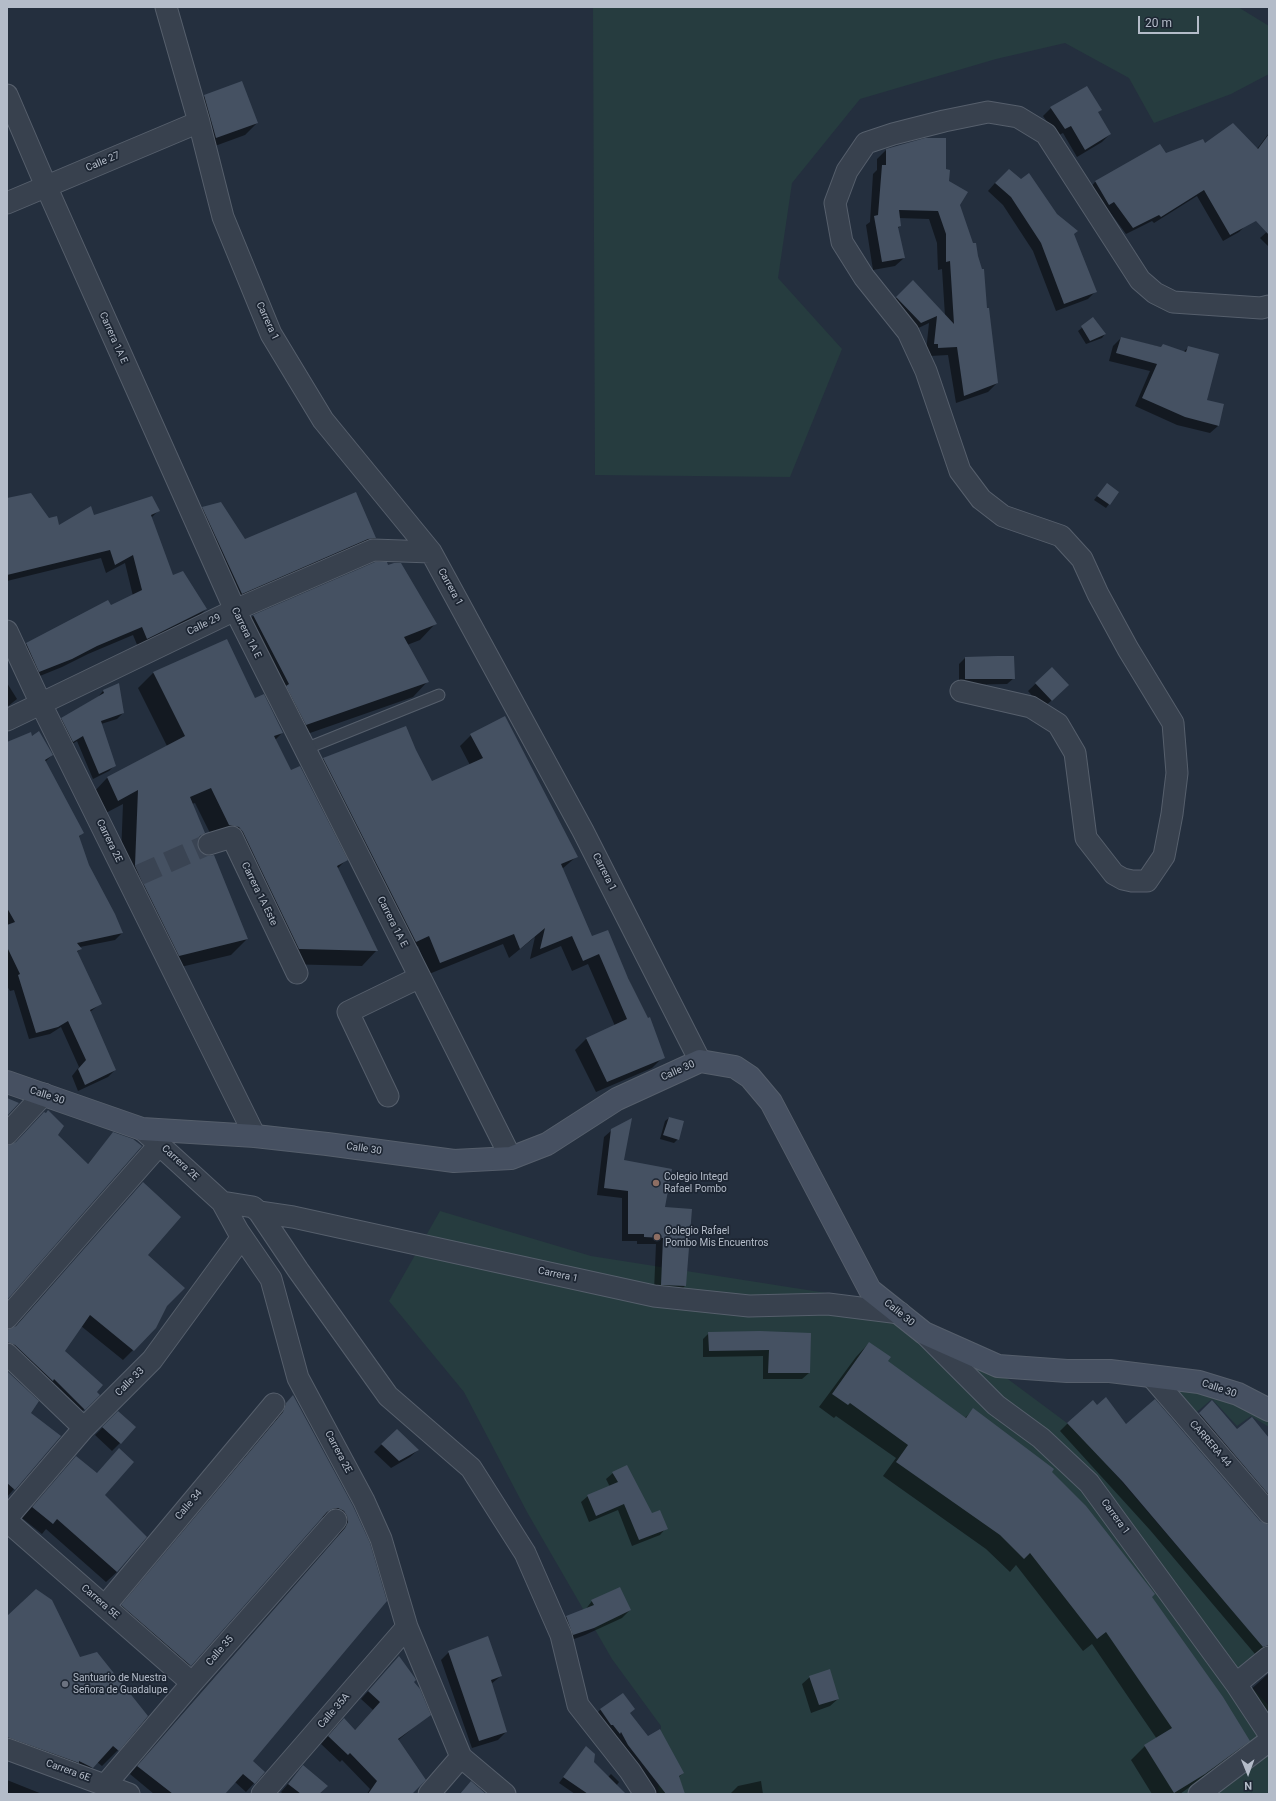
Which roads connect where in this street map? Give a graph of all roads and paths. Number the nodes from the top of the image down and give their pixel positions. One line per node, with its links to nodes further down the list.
1 (166, 7): 3 (street, Carrera 1)
2 (7, 96): 4 (street, Carrera 1A E)
3 (199, 122): 4 (street, Calle 27); 7 (street, Carrera 1)
4 (46, 186): 5 (street, Calle 27); 8 (street, Carrera 1A E)
5 (7, 203)
6 (1266, 308): 10 (street)
7 (431, 552): 8 (street, Calle 29); 18 (street, Carrera 1)
8 (235, 610): 12 (street, Calle 29); 14 (street, Carrera 1A E)
9 (7, 631): 12 (street, Carrera 2E)
10 (961, 691)
11 (439, 695): 14 (lane)
12 (41, 704): 13 (street, Calle 29); 24 (street, Carrera 2E)
13 (7, 720)
14 (305, 749): 17 (street, Carrera 1A E)
15 (209, 844): 16 (street, Carrera 1A Este)
16 (297, 972)
17 (420, 977): 21 (street); 26 (street, Carrera 1A E)
18 (700, 1061): 26 (street, Calle 30); 30 (street, Calle 30)
19 (7, 1082): 20 (street, Calle 30)
20 (44, 1094): 22 (street, Calle 30); 23 (street)
21 (388, 1096)
22 (142, 1129): 24 (street, Calle 30); 25 (street, Carrera 2E)
23 (7, 1134)
24 (255, 1136): 26 (street, Calle 30)
25 (160, 1144): 27 (street, Carrera 2E); 31 (street)
26 (511, 1158)
27 (222, 1202): 28 (street, Carrera 1); 29 (street, Carrera 2E)
28 (256, 1210): 29 (street); 30 (street, Carrera 1); 56 (street)
29 (240, 1234): 37 (street, Calle 33); 43 (street, Carrera 2E)
30 (900, 1313): 32 (street, Calle 30)
31 (7, 1318)
32 (924, 1333): 34 (street, Calle 30); 46 (street, Carrera 1)
33 (7, 1354): 37 (street)
34 (1151, 1376): 36 (street, Calle 30); 38 (street, CARRERA 44)
35 (274, 1404): 42 (street, Calle 34)
36 (1269, 1410)
37 (84, 1428): 39 (street, Calle 33)
38 (1269, 1513)
39 (7, 1518)
40 (336, 1520): 45 (street, Calle 35)
41 (7, 1521): 42 (street, Carrera 5E)
42 (105, 1606): 45 (street, Carrera 5E)
43 (407, 1627): 50 (street, Carrera 2E); 53 (street, Calle 35A)
44 (1269, 1657): 46 (street)
45 (192, 1684): 51 (street, Calle 35)
46 (1236, 1684): 47 (street, Carrera 1)
47 (1269, 1734)
48 (1269, 1741): 57 (street)
49 (7, 1749): 51 (street, Carrera 6E)
50 (461, 1757): 54 (street); 55 (street, Carrera 2E)
51 (106, 1784): 52 (street, Carrera 6E)
52 (129, 1794)
53 (262, 1794)
54 (429, 1794)
55 (505, 1794)
56 (645, 1794)
57 (1199, 1794)

